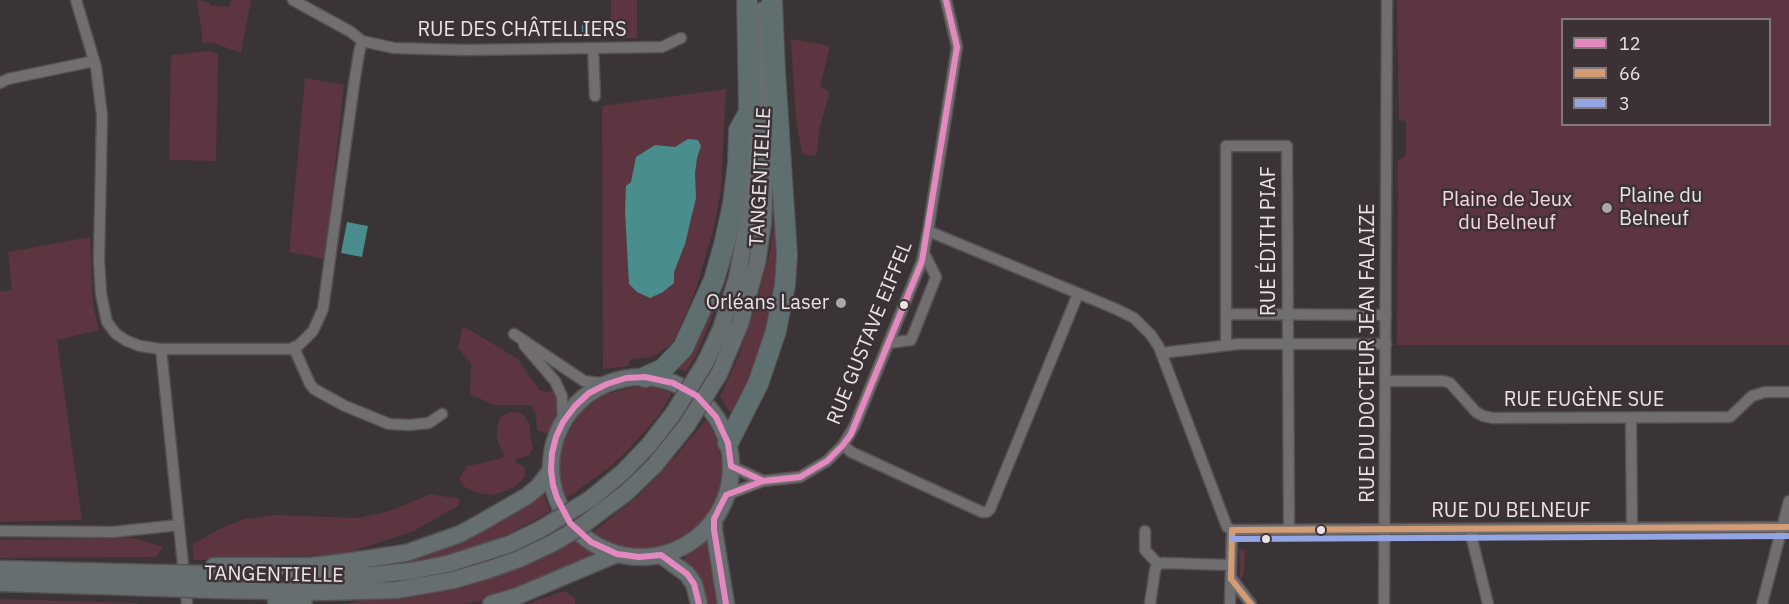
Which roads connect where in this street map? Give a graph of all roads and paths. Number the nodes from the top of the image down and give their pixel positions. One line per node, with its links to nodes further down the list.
1 (76, 0): 11 (street)
2 (293, 0): 9 (street)
3 (747, 0): 14 (highway, TANGENTIELLE)
4 (763, 0): 42 (main road, TANGENTIELLE, bridge)
5 (772, 0): 35 (highway)
6 (946, 0): 15 (street, RUE GUSTAVE EIFFEL)
7 (1387, 0): 20 (street, RUE DU DOCTEUR JEAN FALAIZE)
8 (681, 38): 10 (street, RUE DES CHÂTELLIERS)
9 (362, 41): 10 (street, RUE DES CHÂTELLIERS); 25 (street)
10 (593, 48): 13 (street)
11 (94, 61): 12 (street); 26 (street)
12 (0, 82)
13 (594, 96)
14 (749, 112): 28 (highway); 42 (main road, TANGENTIELLE, bridge)
15 (928, 231): 16 (street, RUE GUSTAVE EIFFEL); 17 (street)
16 (924, 253): 21 (street, RUE GUSTAVE EIFFEL); 21 (street)
17 (1078, 294): 27 (street); 36 (street)
18 (1226, 314): 19 (street); 19 (street, RUE ÉDITH PIAF); 23 (street, RUE ÉDITH PIAF)
19 (1288, 314): 20 (street); 24 (street, RUE ÉDITH PIAF)
20 (1386, 315): 22 (street, RUE DU DOCTEUR JEAN FALAIZE)
21 (889, 343): 36 (street, RUE GUSTAVE EIFFEL)
22 (1386, 344): 24 (street); 29 (street, RUE DU DOCTEUR JEAN FALAIZE)
23 (1226, 345): 24 (street); 27 (street)
24 (1288, 345): 47 (street, RUE ÉDITH PIAF)
25 (294, 348): 26 (street); 32 (street)
26 (161, 349): 44 (street)
27 (1161, 353): 52 (street)
28 (645, 377): 30 (main road); 35 (main road)
29 (1385, 381): 33 (street, RUE EUGÈNE SUE); 48 (street, RUE DU DOCTEUR JEAN FALAIZE)
30 (607, 384): 34 (main road); 34 (street)
31 (1789, 392): 33 (street, RUE EUGÈNE SUE)
32 (442, 414)
33 (1631, 418): 46 (street)
34 (563, 422): 38 (main road)
35 (728, 442): 37 (main road)
36 (843, 445): 39 (street, RUE GUSTAVE EIFFEL)
37 (731, 466): 39 (street); 40 (main road)
38 (551, 470): 53 (main road); 60 (main road)
39 (763, 481): 40 (street, RUE GUSTAVE EIFFEL)
40 (726, 495): 43 (main road)
41 (1789, 501): 45 (street)
42 (595, 506): 60 (main road, TANGENTIELLE, bridge); 60 (main road, TANGENTIELLE, bridge)
43 (714, 519): 54 (main road); 66 (main road)
44 (179, 525): 50 (street); 62 (street)
45 (1786, 527): 46 (street, RUE DU BELNEUF); 72 (street)
46 (1632, 528): 49 (street, RUE DU BELNEUF)
47 (1289, 529): 48 (street, RUE DU BELNEUF); 52 (street, RUE DU BELNEUF)
48 (1385, 529): 49 (street, RUE DU BELNEUF); 70 (street, RUE DU DOCTEUR JEAN FALAIZE)
49 (1472, 530): 71 (street)
50 (0, 531)
51 (1145, 531): 55 (street)
52 (1232, 531): 56 (street)
53 (617, 554): 54 (main road); 64 (main road)
54 (661, 555): 65 (main road)
55 (1158, 564): 56 (street); 67 (street)
56 (1231, 565): 58 (street)
57 (0, 568): 59 (main road)
58 (1231, 579): 68 (street); 69 (street)
59 (161, 580): 60 (main road, bridge); 60 (main road, bridge); 61 (main road)
60 (219, 580): 63 (main road)
61 (0, 583)
62 (187, 604)
63 (303, 604)
64 (491, 604)
65 (699, 604)
66 (726, 604)
67 (1150, 604)
68 (1230, 604)
69 (1251, 604)
70 (1384, 604)
71 (1488, 604)
72 (1762, 604)

